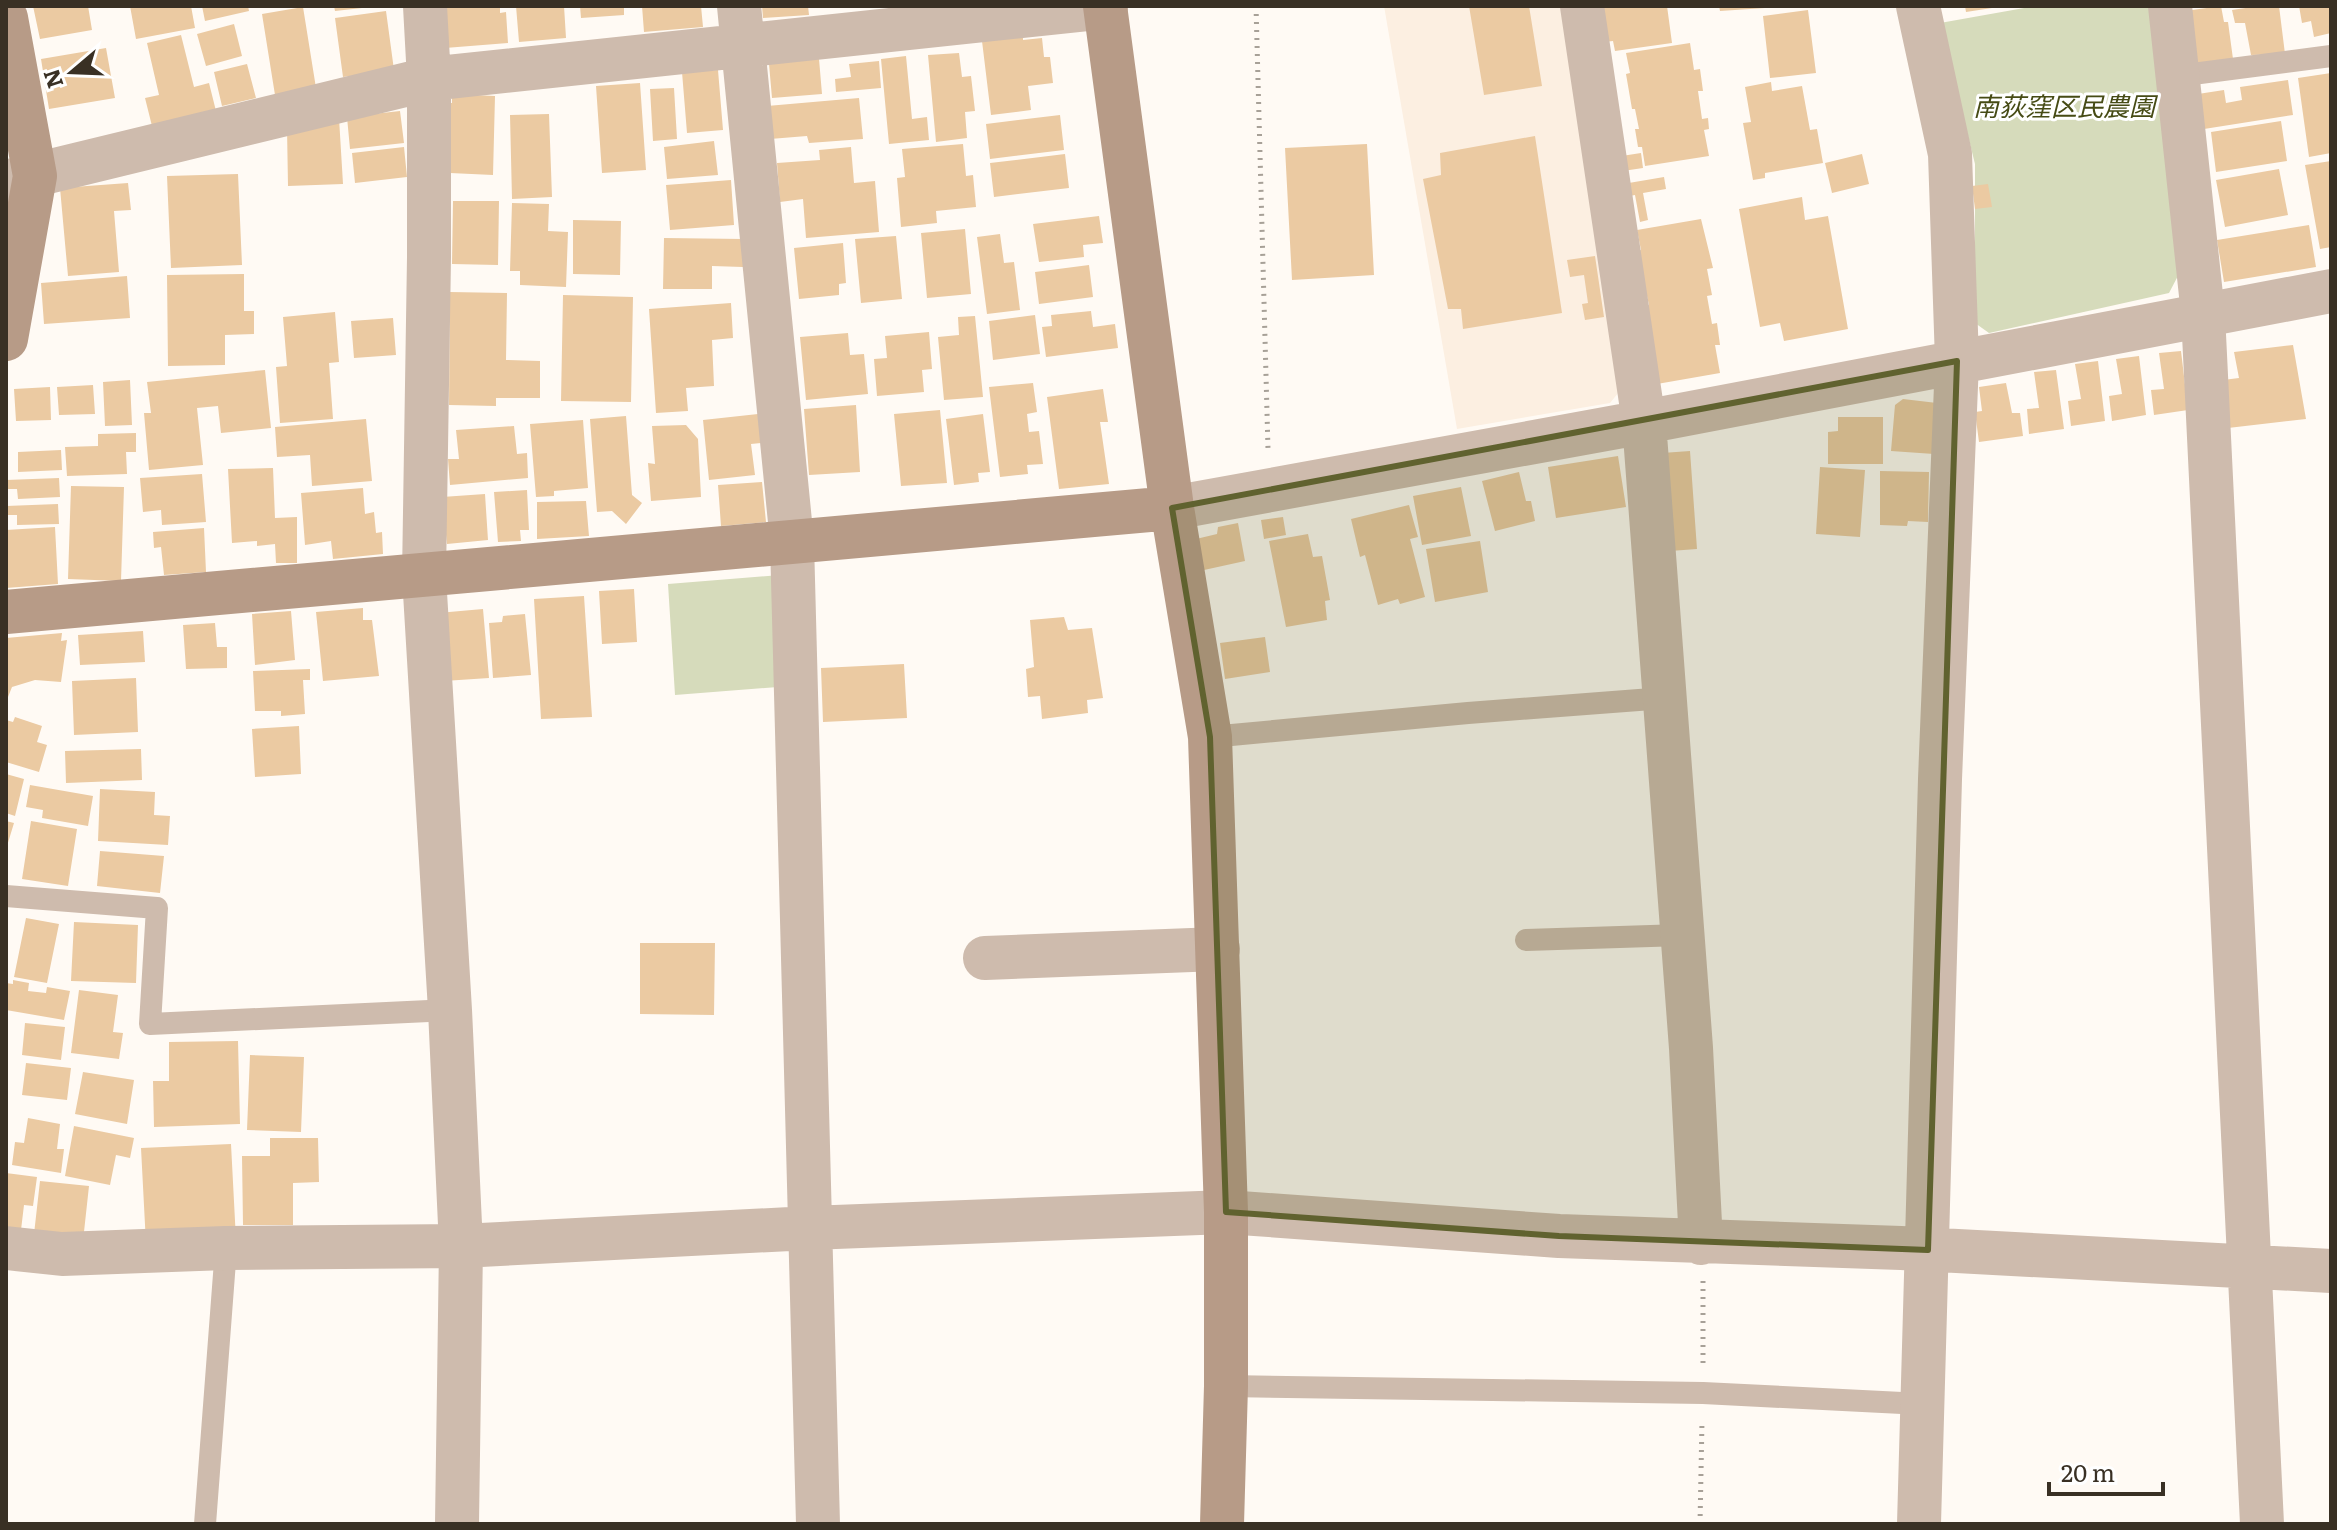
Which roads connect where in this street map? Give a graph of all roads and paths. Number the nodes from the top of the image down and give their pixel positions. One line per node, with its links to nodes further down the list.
1 (425, 6): 11 (street)
2 (1256, 6): 18 (path)
3 (1582, 6): 17 (street)
4 (1918, 6): 16 (street)
5 (2170, 6): 10 (street)
6 (1106, 7): 8 (street); 19 (street)
7 (6, 18): 12 (street)
8 (741, 25): 11 (street); 20 (street)
9 (2331, 56): 10 (lane)
10 (2177, 76): 14 (street)
11 (429, 79): 12 (street); 21 (street)
12 (20, 179): 15 (street)
13 (2331, 291): 14 (street)
14 (2203, 314): 16 (street); 38 (street)
15 (6, 339)
16 (1957, 361): 17 (street); 37 (street)
17 (1644, 422): 18 (street); 23 (street)
18 (1269, 490): 19 (street)
19 (1172, 508): 20 (street); 24 (street)
20 (792, 542): 21 (street); 32 (street)
21 (424, 576): 22 (street); 30 (street)
22 (6, 612)
23 (1665, 698): 24 (lane); 26 (street)
24 (1210, 737): 28 (street)
25 (6, 896): 30 (lane)
26 (1682, 935): 27 (lane); 33 (street)
27 (1526, 940)
28 (1218, 949): 29 (street); 31 (street)
29 (985, 958)
30 (450, 1010): 34 (street)
31 (1226, 1212): 32 (street); 33 (street); 40 (street)
32 (809, 1228): 34 (street); 44 (street)
33 (1701, 1243): 37 (street)
34 (461, 1246): 36 (street); 43 (street)
35 (6, 1248): 36 (street)
36 (226, 1248): 42 (lane)
37 (1928, 1250): 38 (street); 41 (street)
38 (2251, 1267): 39 (street); 47 (street)
39 (2331, 1271)
40 (1226, 1386): 41 (lane); 45 (street)
41 (1922, 1404): 46 (street)
42 (205, 1524)
43 (457, 1524)
44 (818, 1524)
45 (1222, 1524)
46 (1919, 1524)
47 (2262, 1524)

